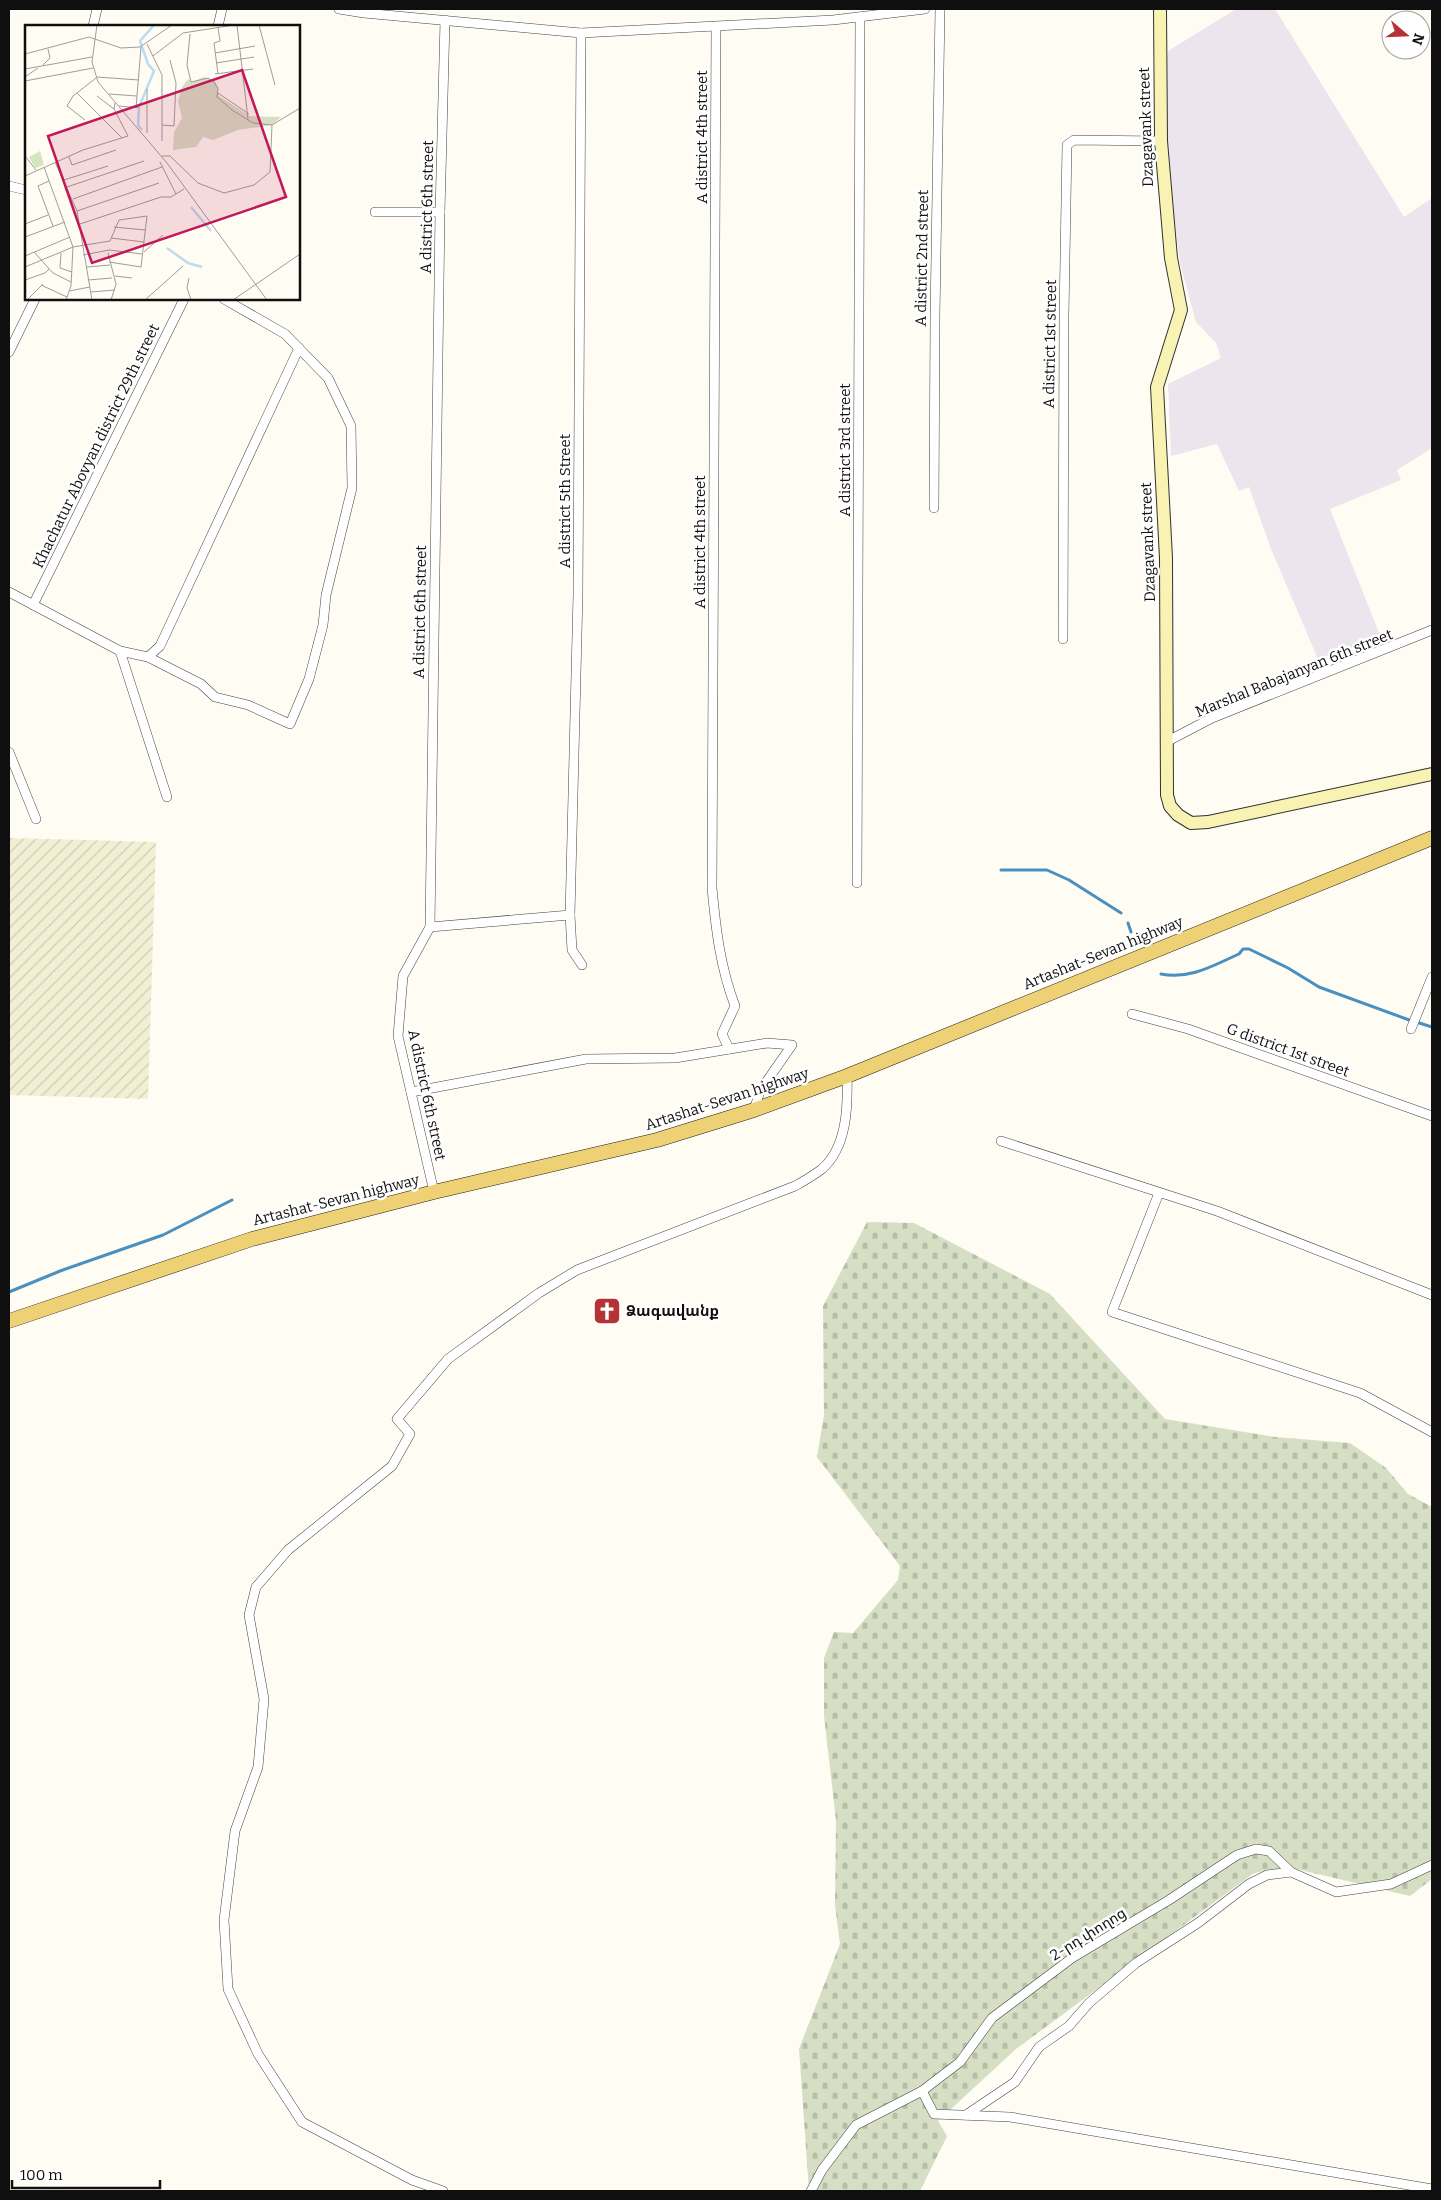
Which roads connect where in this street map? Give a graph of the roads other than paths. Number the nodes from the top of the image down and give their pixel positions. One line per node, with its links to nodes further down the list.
1 (97, 9): 9 (street)
2 (222, 9): 10 (street)
3 (339, 9): 8 (street)
4 (925, 9): 7 (street)
5 (940, 9): 23 (street, A district 2nd street)
6 (1160, 9): 13 (street, Dzagavank street)
7 (860, 17): 11 (street); 36 (street, A district 3rd street)
8 (445, 20): 12 (street); 17 (street, A district 6th street)
9 (93, 25)
10 (218, 25)
11 (716, 28): 12 (street); 44 (street, A district 4th street)
12 (581, 34): 37 (street, A district 5th Street)
13 (1161, 141): 27 (street, A district 1st street); 30 (street, Dzagavank street)
14 (9, 186): 15 (street)
15 (25, 190)
16 (375, 212): 17 (street)
17 (440, 212): 38 (street, A district 6th street)
18 (35, 300): 22 (street)
19 (184, 300): 25 (street, Khachatur Abovyan district 29th street)
20 (226, 300): 21 (street)
21 (299, 348): 29 (street); 29 (street)
22 (9, 352)
23 (934, 508)
24 (9, 592): 25 (street)
25 (33, 605): 28 (street)
26 (1432, 630): 30 (street, Marshal Babajanyan 6th street)
27 (1063, 639)
28 (120, 651): 29 (street); 33 (street)
29 (148, 657)
30 (1166, 742): 32 (street, Dzagavank street)
31 (9, 752): 34 (street)
32 (1432, 774)
33 (167, 797)
34 (36, 819)
35 (1432, 838): 45 (main road, Artashat-Sevan highway)
36 (857, 883)
37 (570, 915): 38 (street); 39 (street, A district 5th Street)
38 (430, 927): 46 (street, A district 6th street)
39 (582, 965)
40 (1432, 976): 41 (street)
41 (1429, 992): 43 (street)
42 (1132, 1014): 48 (street, G district 1st street)
43 (1411, 1029)
44 (729, 1049): 46 (street); 47 (street)
45 (847, 1076): 47 (main road, Artashat-Sevan highway); 60 (street)
46 (411, 1092): 50 (street, A district 6th street)
47 (754, 1110): 50 (main road, Artashat-Sevan highway)
48 (1432, 1116)
49 (1001, 1141): 51 (street)
50 (434, 1192): 53 (main road, Artashat-Sevan highway)
51 (1159, 1194): 52 (street); 54 (street)
52 (1432, 1295)
53 (9, 1321)
54 (1432, 1432)
55 (1432, 1865): 56 (street, 2-րդ փողոց)
56 (1291, 1872): 57 (street, 2-րդ փողոց); 58 (street)
57 (922, 2091): 58 (street); 61 (street, 2-րդ փողոց)
58 (966, 2115): 59 (street)
59 (1432, 2189)
60 (443, 2191)
61 (811, 2191)

